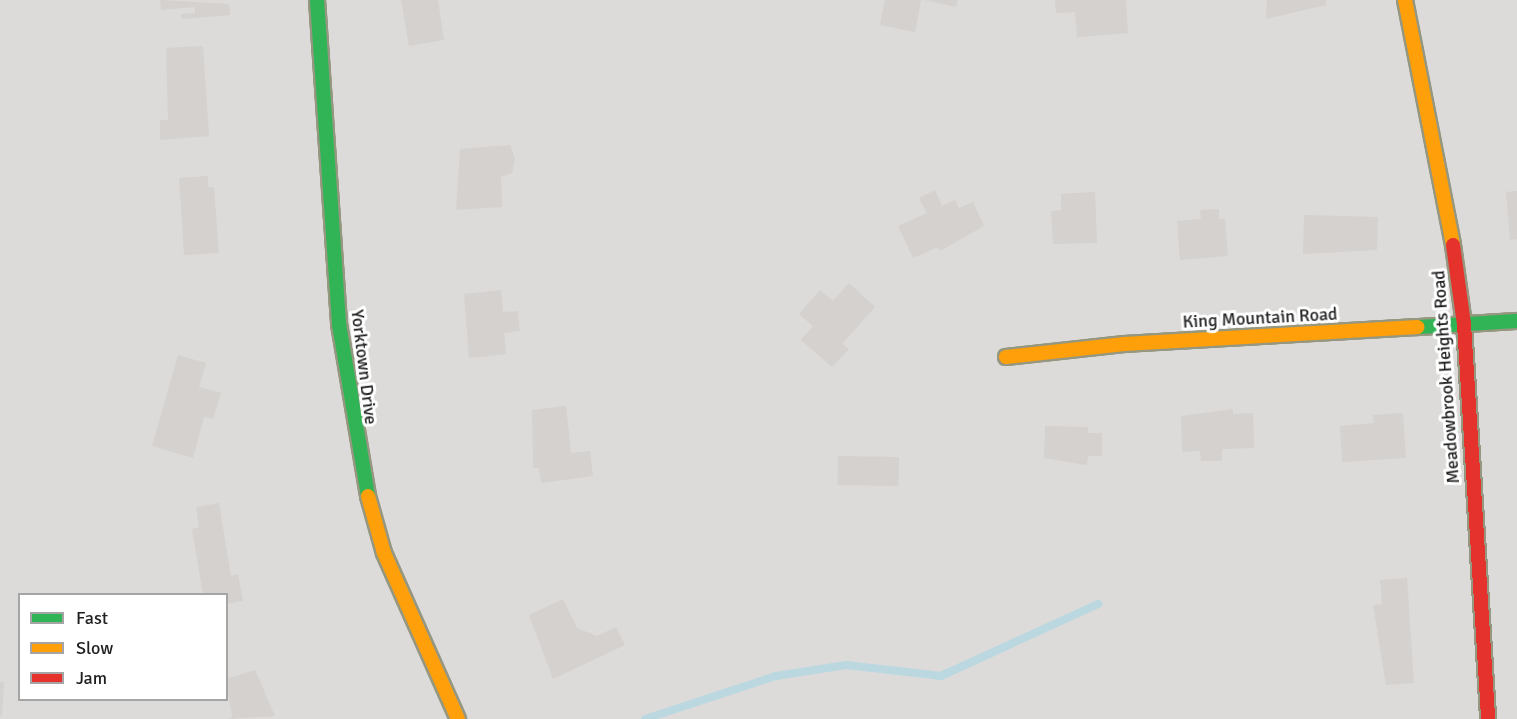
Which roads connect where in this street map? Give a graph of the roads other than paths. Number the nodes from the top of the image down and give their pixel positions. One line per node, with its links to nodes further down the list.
1 (317, 0): 6 (street, Yorktown Drive)
2 (1405, 0): 4 (street, Meadowbrook Heights Road)
3 (1517, 321): 4 (street, King Mountain Road)
4 (1464, 324): 5 (street, King Mountain Road); 7 (street, Meadowbrook Heights Road)
5 (1006, 357)
6 (458, 719)
7 (1488, 719)

